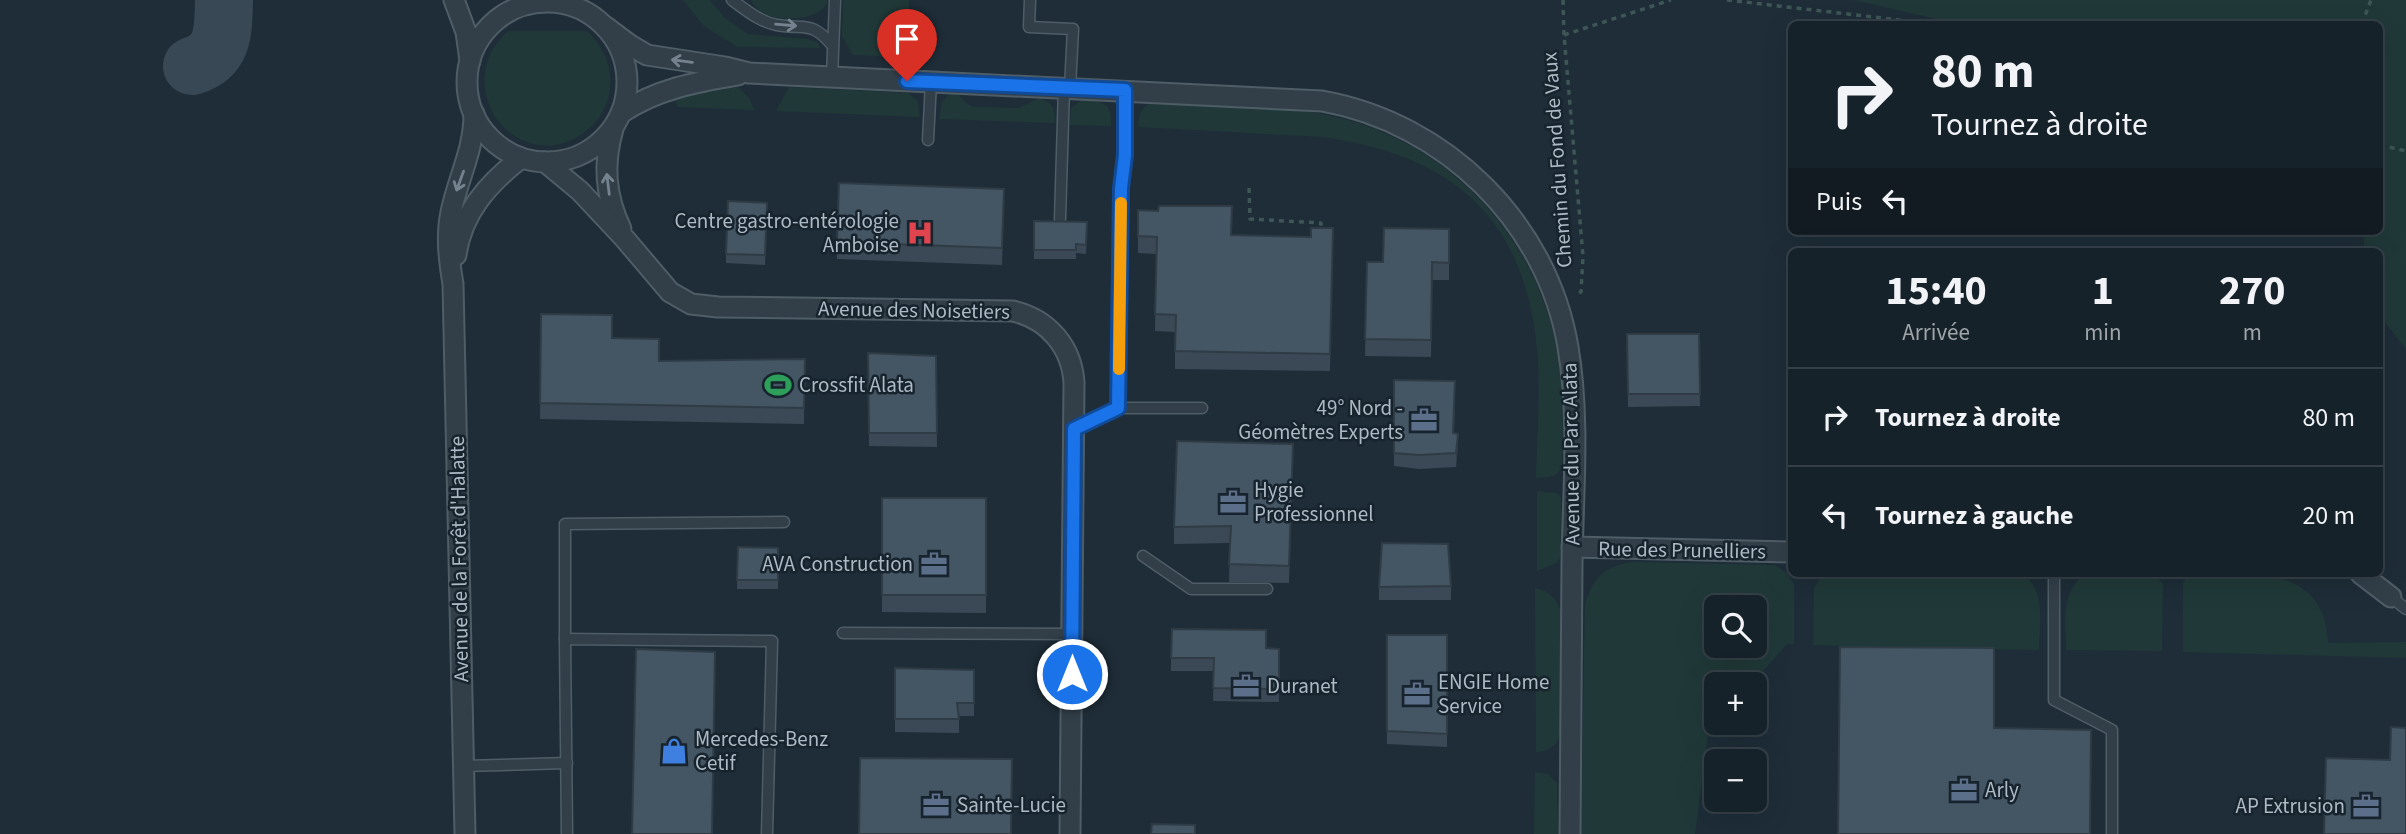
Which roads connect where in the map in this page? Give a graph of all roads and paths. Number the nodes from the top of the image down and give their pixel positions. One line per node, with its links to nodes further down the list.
1 (454, 0): 15 (street)
2 (835, 0): 14 (lane)
3 (1030, 0): 19 (lane)
4 (1563, 0): 13 (path, Chemin du Fond de Vaux)
5 (1671, 0): 13 (path)
6 (1727, 0): 10 (path)
7 (2371, 0): 11 (path)
8 (736, 1): 14 (lane, one-way to 14)
9 (522, 2): 12 (street); 15 (street)
10 (1908, 21)
11 (2363, 21)
12 (606, 27): 16 (street, Avenue du Parc Alata, one-way to 12); 22 (street)
13 (1564, 35): 33 (path, Chemin du Fond de Vaux)
14 (833, 46): 17 (lane)
15 (470, 62): 21 (street)
16 (749, 73): 17 (street, Avenue du Parc Alata); 22 (street, Avenue du Parc Alata)
17 (832, 77): 18 (street, Avenue du Parc Alata)
18 (930, 82): 19 (street, Avenue du Parc Alata); 23 (lane)
19 (1067, 88): 20 (street, Avenue du Parc Alata); 29 (lane)
20 (1125, 90): 33 (street, Avenue du Parc Alata); 34 (lane)
21 (474, 114): 26 (street); 32 (street, Avenue de la Forêt d'Halatte, one-way to 32)
22 (617, 121): 27 (street); 31 (street, Avenue des Noisetiers, one-way to 22)
23 (928, 140)
24 (2383, 146): 25 (path)
25 (2406, 151)
26 (521, 158): 27 (street); 32 (street, Avenue de la Forêt d'Halatte)
27 (545, 162): 31 (street, Avenue des Noisetiers)
28 (1249, 188): 30 (path)
29 (1060, 219)
30 (1321, 234)
31 (625, 239): 36 (street, Avenue des Noisetiers)
32 (453, 284): 51 (street, Avenue de la Forêt d'Halatte)
33 (1558, 305): 38 (street, Avenue du Parc Alata)
34 (1118, 408): 35 (lane); 36 (lane)
35 (1202, 408)
36 (1074, 429): 46 (street, Avenue des Noisetiers)
37 (784, 522): 47 (lane)
38 (1572, 547): 39 (street, Rue des Prunelliers); 56 (street, Avenue du Parc Alata)
39 (1788, 552)
40 (1143, 556): 43 (lane)
41 (2054, 577): 57 (lane)
42 (2365, 577): 44 (street)
43 (1267, 589)
44 (2398, 603)
45 (843, 633): 46 (lane)
46 (1072, 634): 48 (street, Avenue des Noisetiers)
47 (565, 639): 50 (lane); 54 (lane)
48 (1072, 684): 49 (lane); 55 (street, Avenue des Noisetiers)
49 (1097, 685)
50 (567, 763): 51 (lane); 53 (lane)
51 (464, 766): 52 (street, Avenue de la Forêt d'Halatte)
52 (465, 834)
53 (567, 834)
54 (766, 834)
55 (1070, 834)
56 (1570, 834)
57 (2112, 834)

